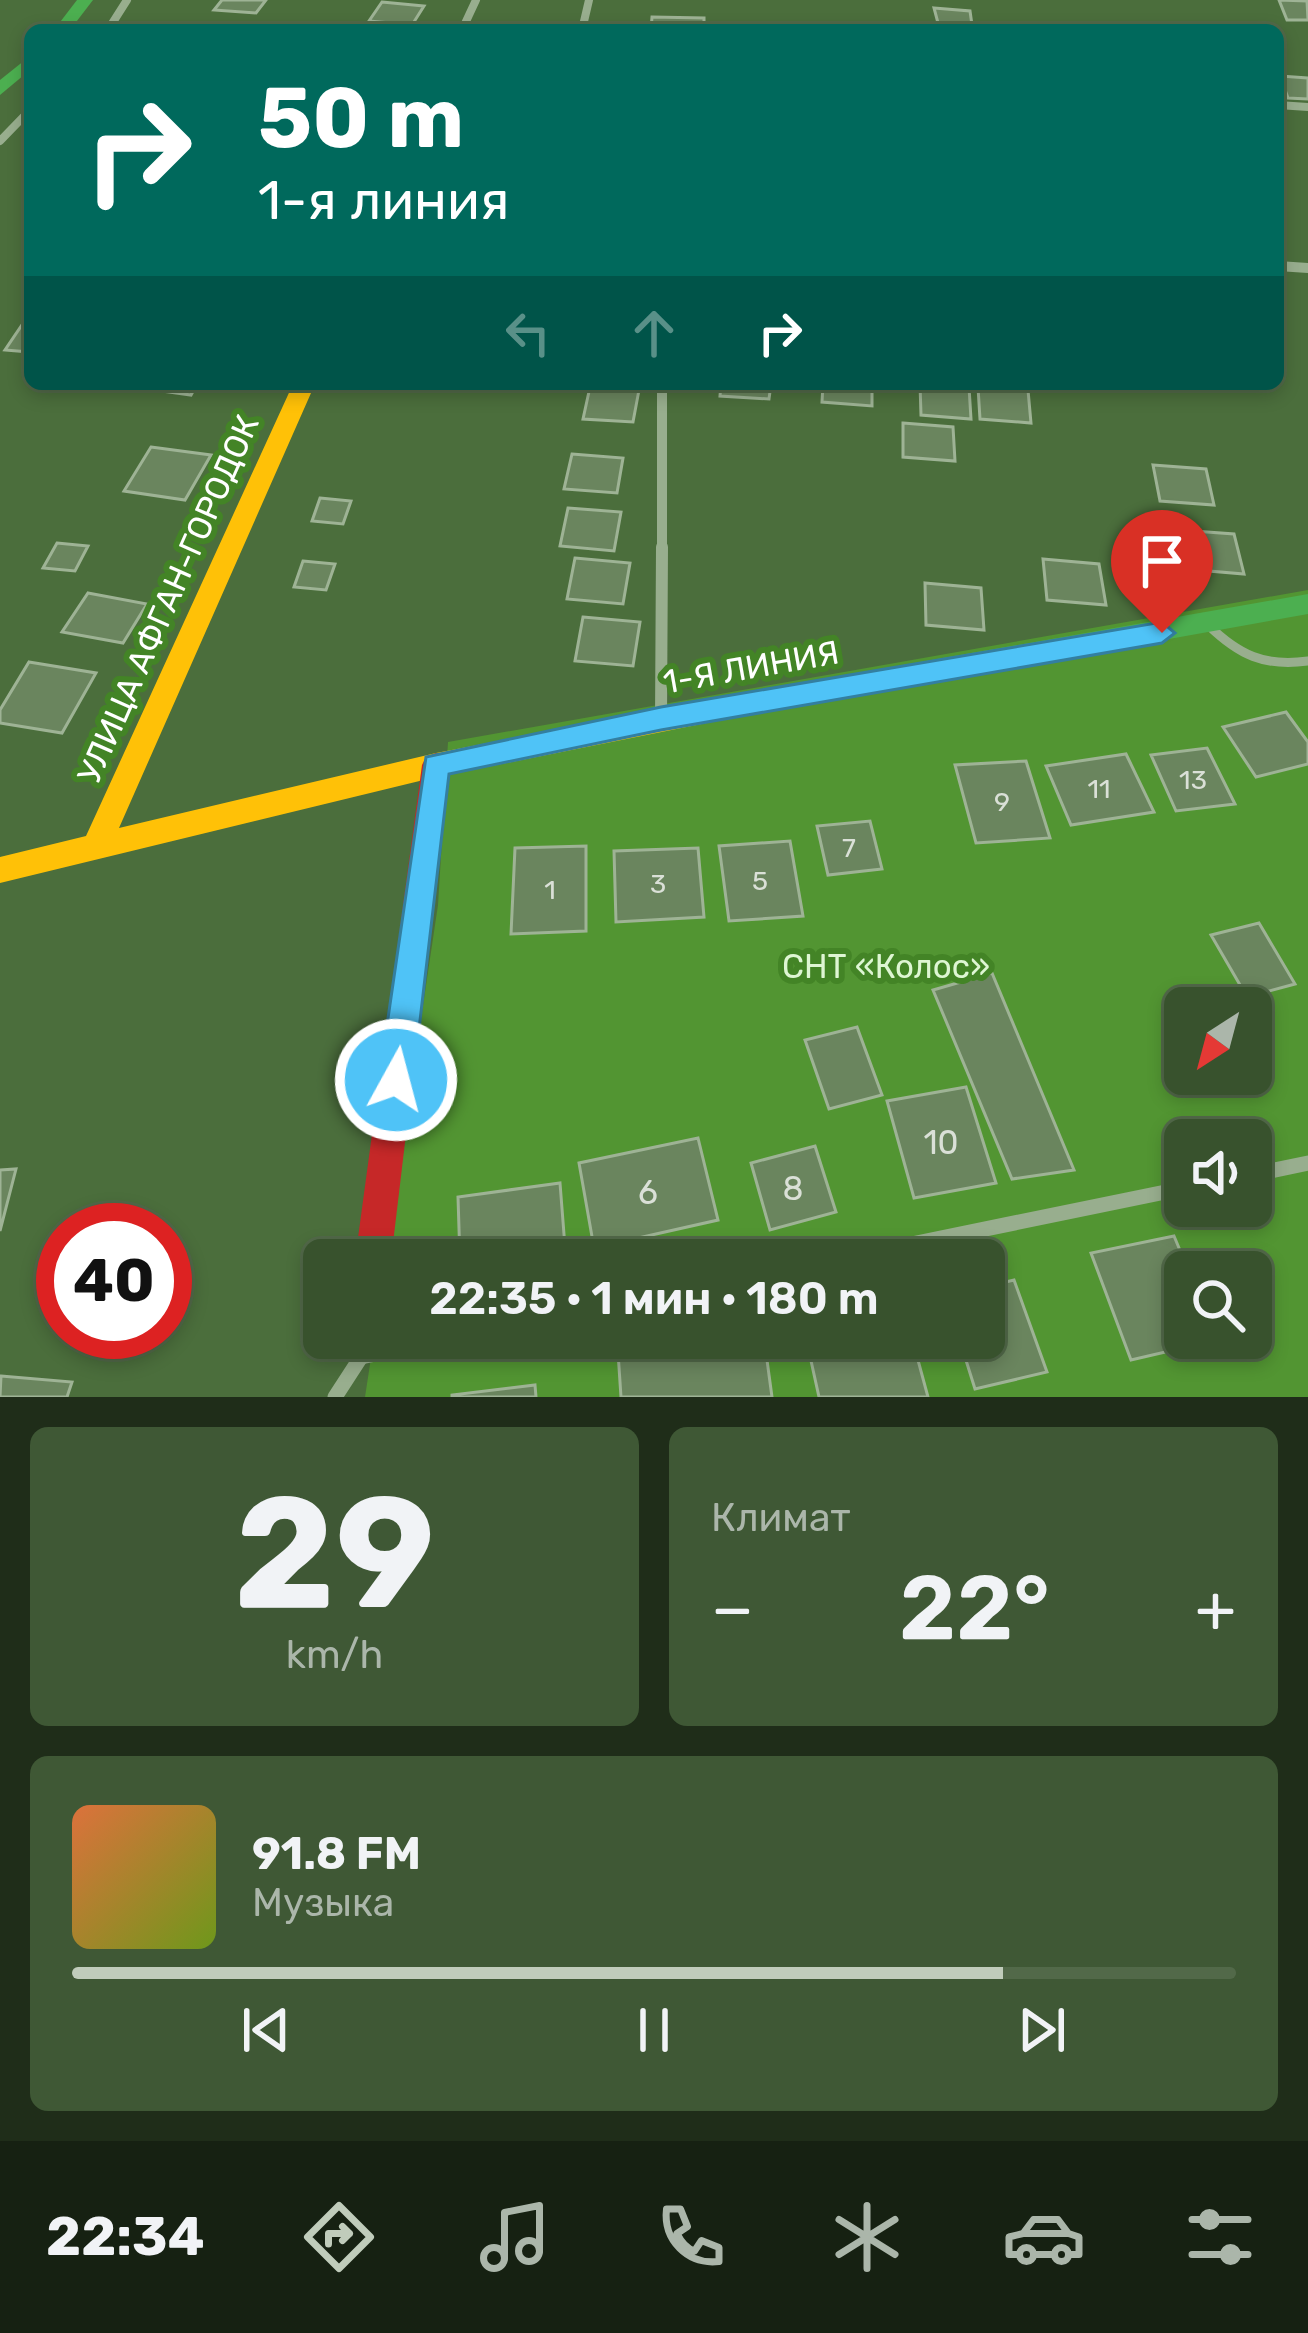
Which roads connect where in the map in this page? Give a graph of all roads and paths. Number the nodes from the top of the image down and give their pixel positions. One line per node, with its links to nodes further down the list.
1 (24, 67): 2 (street)
2 (0, 90)
3 (24, 116): 4 (street)
4 (0, 141)
5 (301, 390): 12 (street, УЛИЦА АФГАН-ГОРОДОК)
6 (662, 390): 10 (street)
7 (1308, 604): 8 (street, 1-Я ЛИНИЯ)
8 (1208, 625): 9 (lane); 10 (street, 1-Я ЛИНИЯ)
9 (1308, 661)
10 (661, 719): 11 (street, 1-Я ЛИНИЯ)
11 (436, 765): 12 (street, 1-Я ЛИНИЯ); 17 (street)
12 (98, 843): 13 (street, 1-Я ЛИНИЯ)
13 (0, 870)
14 (1308, 1163): 15 (street)
15 (1272, 1170)
16 (1164, 1192): 18 (street)
17 (376, 1239)
18 (936, 1239)
19 (356, 1359): 20 (street)
20 (335, 1397)

